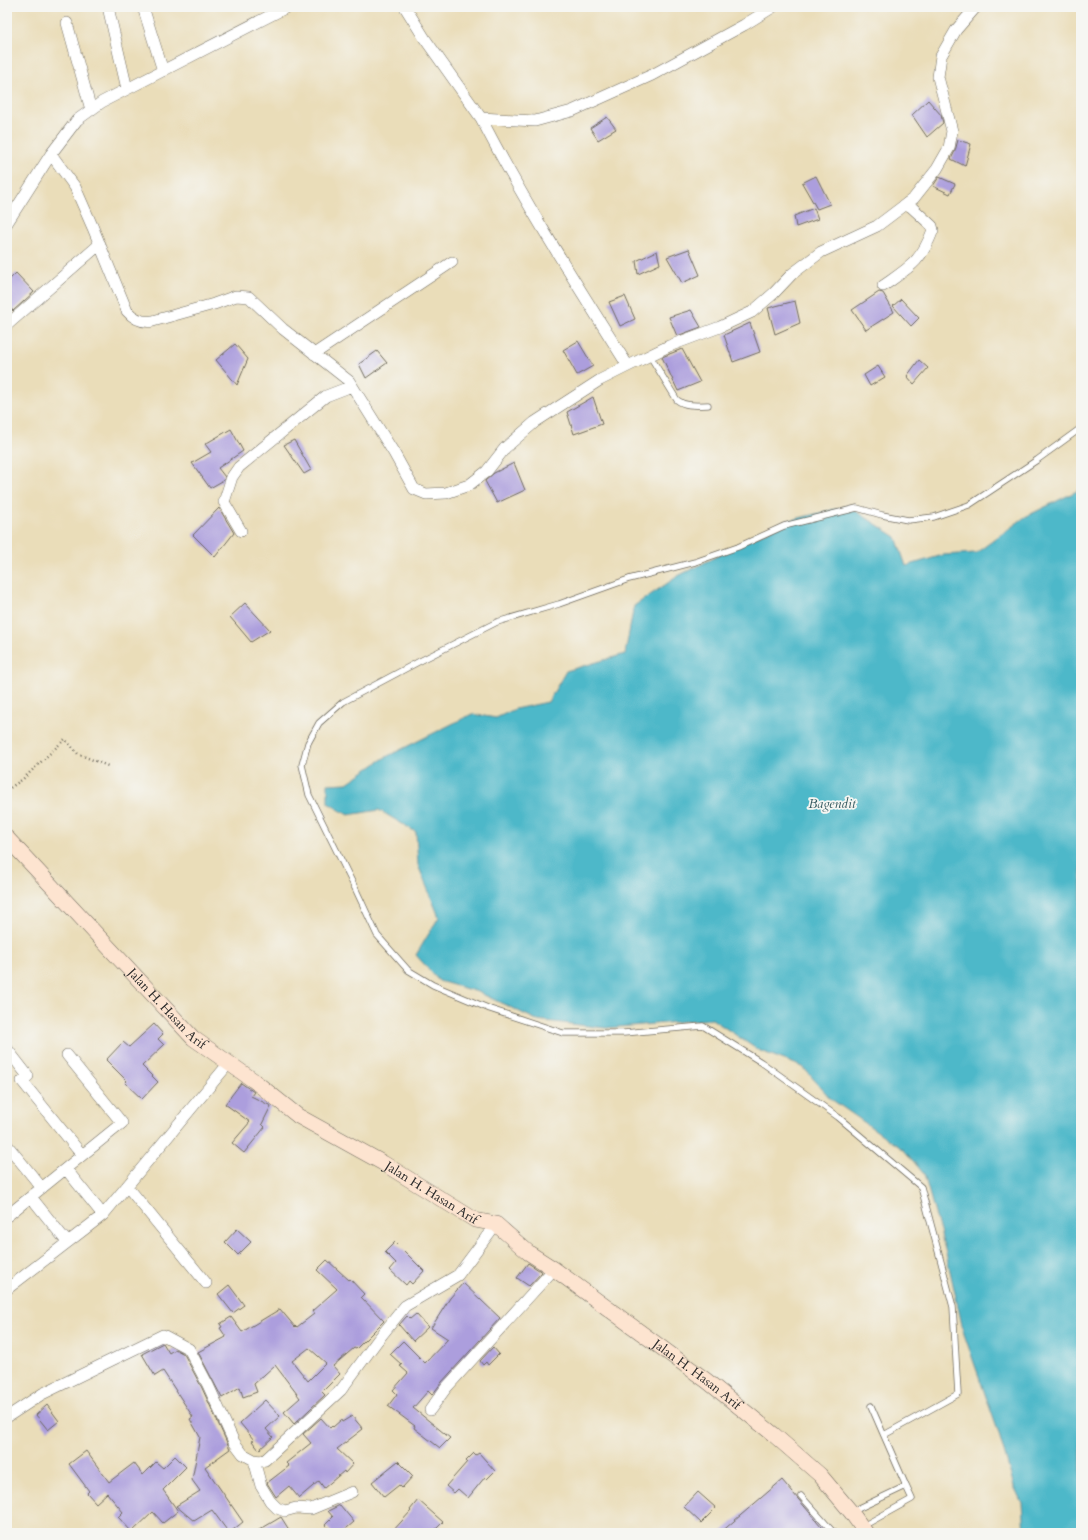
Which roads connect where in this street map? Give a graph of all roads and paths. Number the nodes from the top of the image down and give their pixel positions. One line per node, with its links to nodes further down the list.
1 (108, 7): 9 (street)
2 (143, 7): 8 (street)
3 (287, 7): 8 (street)
4 (405, 7): 11 (street)
5 (773, 7): 11 (street)
6 (976, 7): 13 (street)
7 (66, 23): 10 (street)
8 (163, 71): 9 (street)
9 (127, 89): 10 (street)
10 (91, 110): 12 (street)
11 (481, 118): 21 (street)
12 (51, 154): 14 (street); 15 (street)
13 (907, 203): 17 (street); 20 (street)
14 (7, 223)
15 (100, 244): 18 (street); 19 (street)
16 (452, 262): 19 (street)
17 (883, 286)
18 (8, 321)
19 (314, 354): 22 (street)
20 (650, 356): 21 (street); 23 (lane)
21 (628, 366): 22 (street)
22 (352, 386): 25 (street)
23 (708, 404)
24 (1081, 428): 48 (lane)
25 (241, 531)
26 (108, 766): 27 (path)
27 (7, 790)
28 (7, 838): 31 (main road, Jalan H. Hasan Arif)
29 (7, 1049): 33 (street)
30 (67, 1055): 33 (street)
31 (229, 1063): 35 (street); 40 (main road, Jalan H. Hasan Arif)
32 (7, 1145): 36 (street)
33 (82, 1155): 34 (street)
34 (66, 1168): 36 (street); 38 (street)
35 (127, 1186): 38 (street); 43 (street)
36 (42, 1188): 37 (street)
37 (31, 1197): 39 (street); 41 (street)
38 (103, 1215): 41 (street)
39 (7, 1216)
40 (496, 1224): 42 (main road, Jalan H. Hasan Arif); 49 (street)
41 (67, 1242): 44 (street)
42 (554, 1269): 46 (street); 53 (main road, Jalan H. Hasan Arif)
43 (206, 1283)
44 (7, 1289)
45 (872, 1406): 48 (lane)
46 (430, 1410)
47 (7, 1417): 49 (street)
48 (884, 1435): 50 (lane)
49 (254, 1460): 51 (street)
50 (906, 1486): 53 (lane); 54 (lane)
51 (352, 1492)
52 (801, 1496): 55 (lane)
53 (851, 1512): 54 (main road, Jalan H. Hasan Arif)
54 (863, 1531)
55 (834, 1533)

